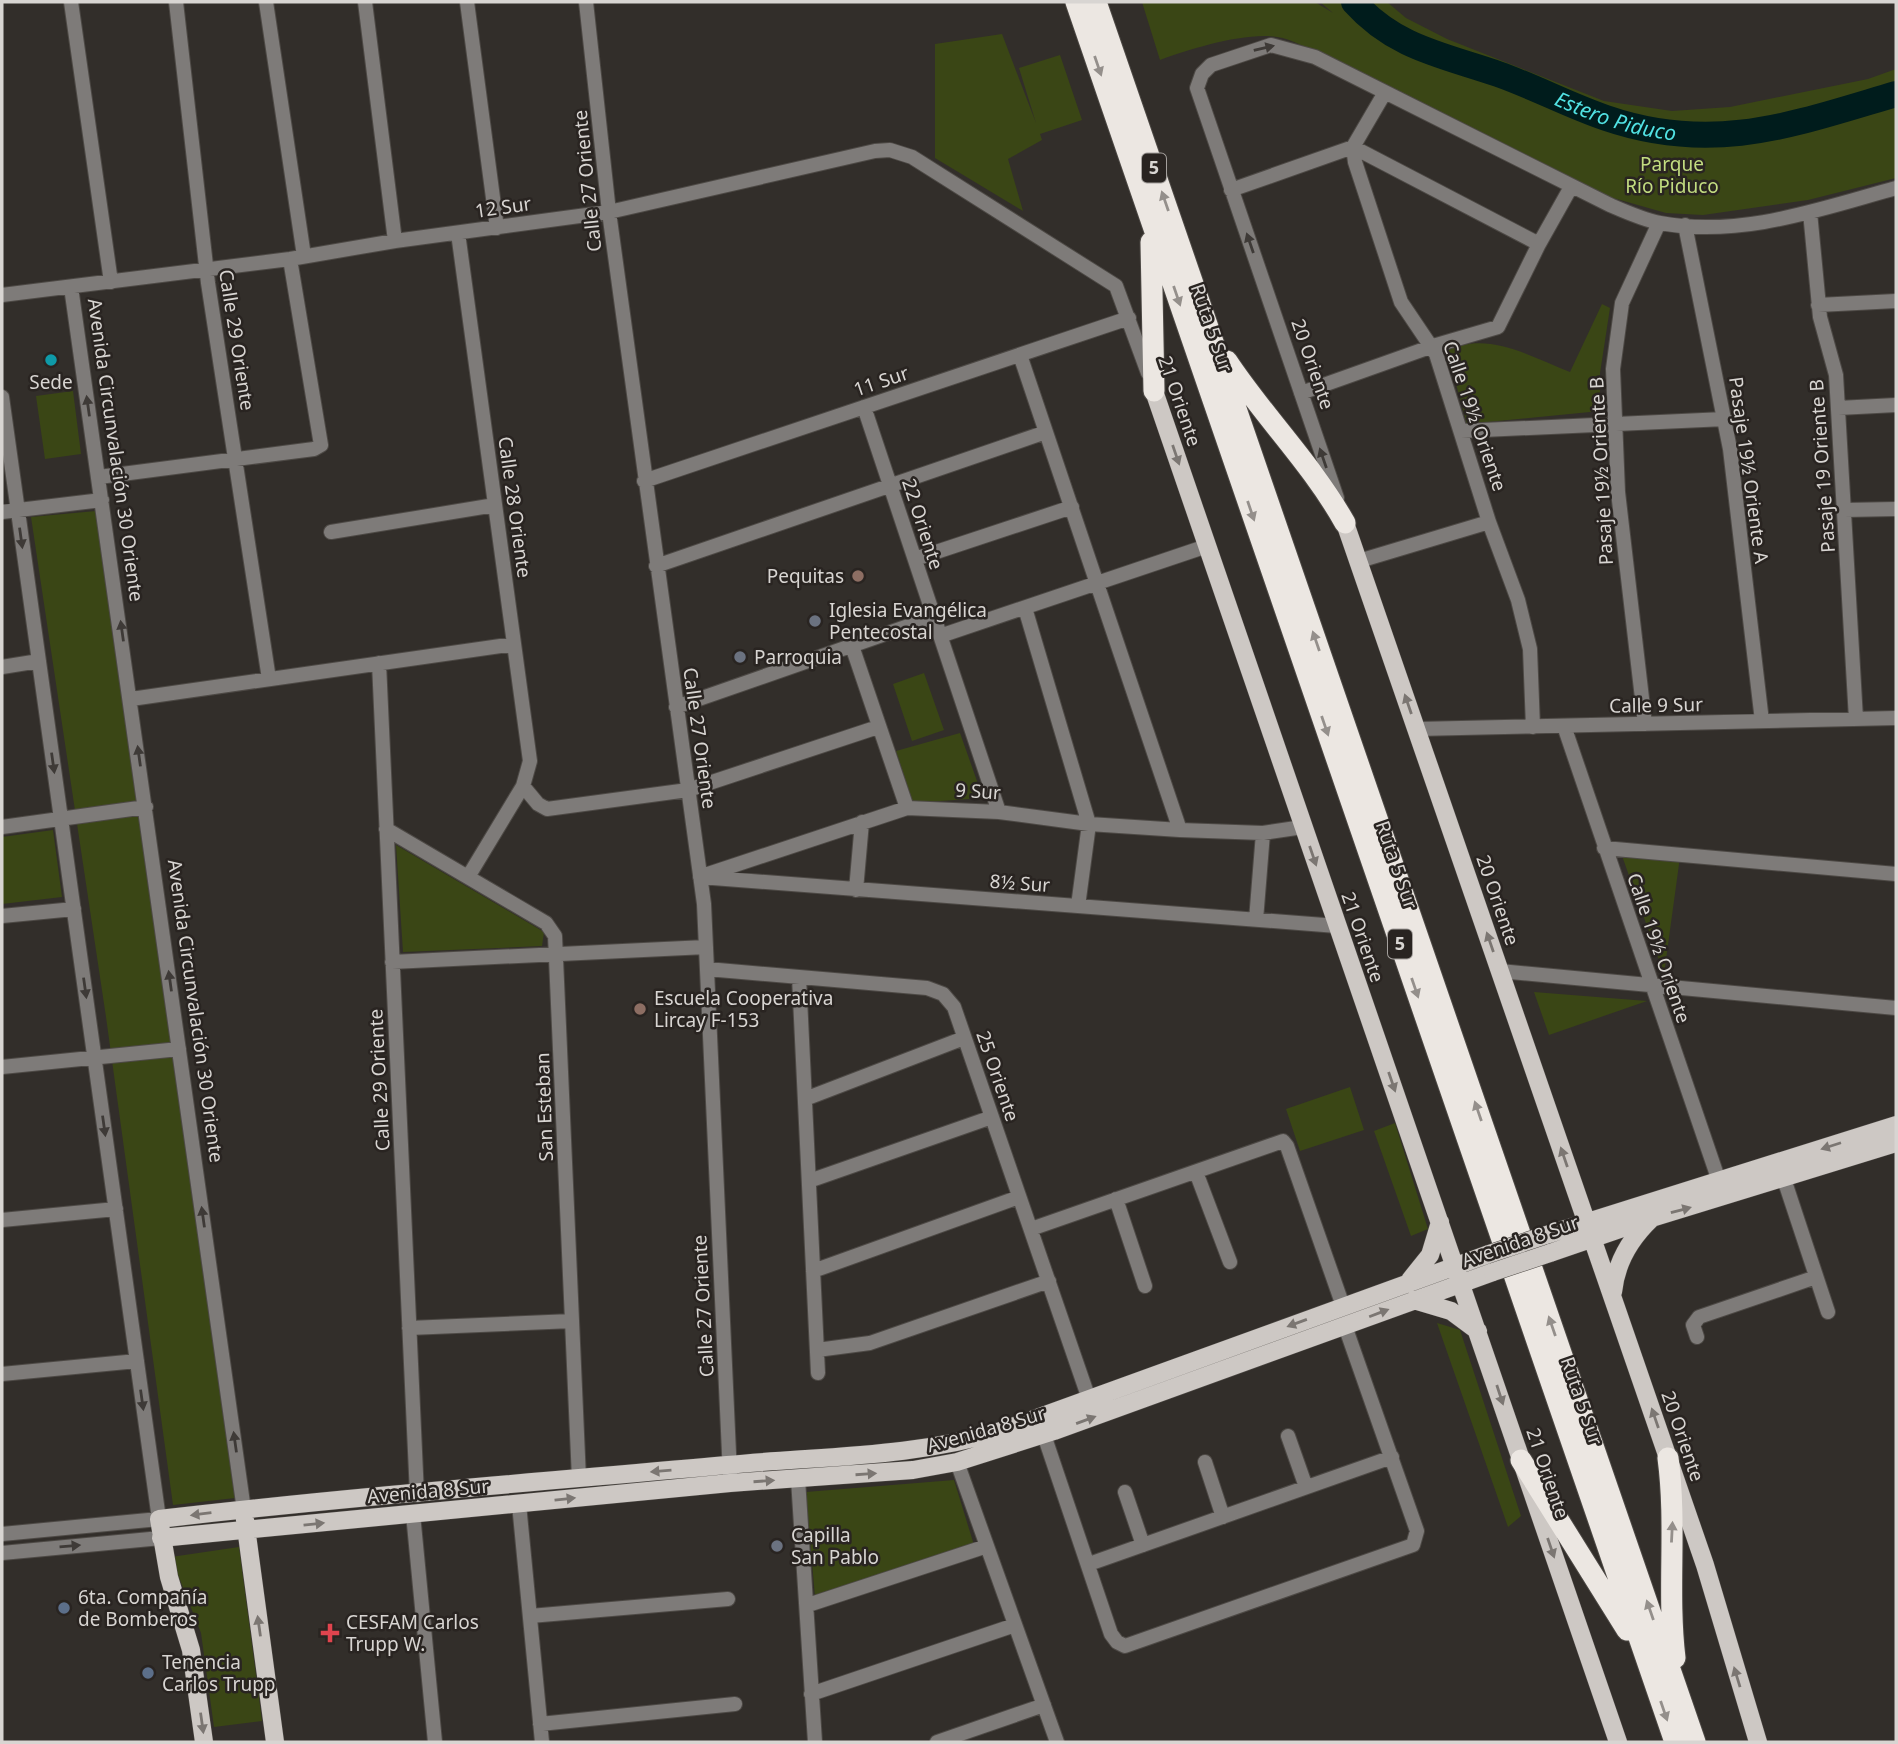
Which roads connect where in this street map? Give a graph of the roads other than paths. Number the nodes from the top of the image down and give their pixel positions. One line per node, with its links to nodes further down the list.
1 (71, 2): 26 (street)
2 (266, 2): 24 (street)
3 (365, 2): 22 (street)
4 (467, 2): 20 (street)
5 (586, 2): 16 (street, Calle 27 Oriente)
6 (1076, 2): 15 (highway, Ruta 5 Sur / 5, one-way to 15)
7 (1096, 2): 32 (highway, Ruta 5 Sur / 5, one-way to 7)
8 (178, 3): 25 (street, Calle 29 Oriente)
9 (1384, 94): 10 (street); 11 (street); 13 (street, 20 Oriente, one-way to 9)
10 (1353, 147): 13 (street); 23 (street); 33 (street, Calle 19½ Oriente)
11 (1572, 187): 18 (street); 23 (street)
12 (1896, 188): 17 (street)
13 (1231, 190): 36 (street, 20 Oriente, one-way to 13)
14 (991, 207): 16 (street, 12 Sur); 31 (street, 21 Oriente)
15 (1147, 208): 35 (highway); 185 (highway, Ruta 5 Sur / 5, one-way to 185)
16 (609, 212): 20 (street, 12 Sur); 47 (street, Calle 27 Oriente)
17 (1810, 212): 19 (street); 30 (street, Pasaje 19 Oriente B)
18 (1659, 223): 19 (street); 42 (street, Pasaje 19½ Oriente B)
19 (1685, 225): 41 (street, Pasaje 19½ Oriente A)
20 (497, 228): 21 (street, 12 Sur)
21 (458, 233): 22 (street, 12 Sur); 50 (street, Calle 28 Oriente)
22 (395, 241): 24 (street, 12 Sur)
23 (1539, 244): 33 (street)
24 (297, 258): 25 (street, 12 Sur); 45 (street)
25 (206, 270): 26 (street, 12 Sur); 45 (street, Calle 29 Oriente)
26 (110, 282): 27 (street, 12 Sur)
27 (71, 287): 28 (street, 12 Sur); 46 (street, Avenida Circunvalación 30 Oriente, one-way to 27)
28 (2, 295)
29 (1896, 301): 30 (street)
30 (1818, 305): 40 (street, Pasaje 19 Oriente B)
31 (1129, 318): 34 (street, 11 Sur); 35 (street, 21 Oriente)
32 (1211, 335): 57 (highway); 187 (highway, Ruta 5 Sur / 5, one-way to 32)
33 (1433, 346): 36 (street); 43 (street, Calle 19½ Oriente)
34 (1020, 355): 39 (street, 11 Sur); 44 (street)
35 (1154, 391): 59 (main road, 21 Oriente, one-way to 59)
36 (1301, 393): 57 (street, 20 Oriente, one-way to 36)
37 (2, 397): 53 (street)
38 (1896, 405): 40 (street)
39 (864, 407): 47 (street, 11 Sur); 48 (street, 22 Oriente)
40 (1838, 408): 54 (street, Pasaje 19 Oriente B)
41 (1725, 419): 42 (street); 77 (street, Pasaje 19½ Oriente A)
42 (1614, 423): 43 (street); 78 (street, Pasaje 19½ Oriente B)
43 (1461, 431): 56 (street, Calle 19½ Oriente)
44 (1046, 432): 48 (street); 51 (street)
45 (236, 458): 46 (street); 72 (street, Calle 29 Oriente)
46 (99, 477): 49 (street, Avenida Circunvalación 30 Oriente)
47 (645, 481): 62 (street, Calle 27 Oriente)
48 (890, 485): 60 (street, 22 Oriente); 62 (street)
49 (102, 500): 53 (street); 73 (street, Avenida Circunvalación 30 Oriente, one-way to 49)
50 (495, 505): 58 (street); 67 (street, Calle 28 Oriente)
51 (1072, 507): 60 (street); 63 (street)
52 (1896, 509): 54 (street)
53 (18, 510): 55 (street); 69 (street, one-way to 69)
54 (1844, 510): 76 (street, Pasaje 19 Oriente B)
55 (2, 512)
56 (1489, 522): 61 (street); 81 (street, Calle 19½ Oriente)
57 (1345, 523): 61 (main road, 20 Oriente)
58 (331, 532)
59 (1207, 546): 63 (street); 92 (main road, 21 Oriente)
60 (915, 559): 65 (street, 22 Oriente)
61 (1359, 561): 82 (main road, 20 Oriente, one-way to 61)
62 (656, 566): 74 (street, Calle 27 Oriente)
63 (1098, 583): 64 (street); 94 (street)
64 (1025, 608): 66 (street); 90 (street)
65 (934, 617): 66 (street, 22 Oriente); 68 (street)
66 (940, 636): 87 (street, 22 Oriente)
67 (514, 644): 70 (street); 83 (street, Calle 28 Oriente)
68 (852, 646): 74 (street); 80 (street)
69 (39, 661): 71 (street); 88 (street, one-way to 88)
70 (379, 663): 72 (street); 93 (street, Calle 29 Oriente)
71 (2, 667)
72 (270, 679): 73 (street)
73 (131, 699): 85 (street, Avenida Circunvalación 30 Oriente, one-way to 73)
74 (676, 707): 84 (street, Calle 27 Oriente)
75 (1896, 718): 76 (street, Calle 9 Sur)
76 (1856, 719): 77 (street, Calle 9 Sur)
77 (1762, 722): 78 (street, Calle 9 Sur)
78 (1645, 724): 79 (street, Calle 9 Sur)
79 (1564, 726): 81 (street, Calle 9 Sur); 96 (street, Calle 19½ Oriente)
80 (878, 727): 84 (street); 86 (street)
81 (1533, 727): 82 (street, Calle 9 Sur)
82 (1417, 729): 110 (main road, 20 Oriente, one-way to 82)
83 (523, 786): 84 (street); 98 (street)
84 (688, 790): 99 (street, Calle 27 Oriente)
85 (146, 807): 88 (street); 115 (street, Avenida Circunvalación 30 Oriente, one-way to 85)
86 (907, 808): 87 (street, 9 Sur); 89 (street, 9 Sur)
87 (999, 812): 90 (street, 9 Sur)
88 (61, 819): 91 (street); 102 (street)
89 (862, 822): 99 (street, 9 Sur); 100 (street)
90 (1089, 824): 94 (street, 9 Sur); 101 (street)
91 (2, 827)
92 (1303, 827): 95 (street, 9 Sur); 105 (main road, 21 Oriente, one-way to 105)
93 (386, 829): 98 (street, San Esteban); 108 (street, Calle 29 Oriente)
94 (1180, 830): 95 (street, 9 Sur)
95 (1263, 832): 104 (street)
96 (1604, 848): 97 (street); 112 (street, Calle 19½ Oriente)
97 (1896, 874)
98 (468, 877): 107 (street, San Esteban)
99 (700, 877): 100 (street, 8½ Sur); 106 (street, Calle 27 Oriente)
100 (856, 890): 101 (street, 8½ Sur)
101 (1079, 906): 104 (street, 8½ Sur)
102 (74, 909): 103 (street); 116 (street, one-way to 116)
103 (2, 916)
104 (1256, 920): 105 (street, 8½ Sur)
105 (1337, 926): 131 (main road, 21 Oriente, one-way to 131)
106 (706, 947): 107 (street); 109 (street, Calle 27 Oriente)
107 (557, 954): 108 (street); 145 (street, San Esteban)
108 (393, 962): 147 (street, Calle 29 Oriente)
109 (707, 969): 111 (street, 25 Oriente); 162 (street, Calle 27 Oriente)
110 (1500, 971): 112 (street); 133 (main road, 20 Oriente, one-way to 110)
111 (799, 976): 114 (street, 25 Oriente); 118 (street)
112 (1651, 985): 113 (street); 125 (street, Calle 19½ Oriente)
113 (1896, 1008)
114 (964, 1038): 118 (street); 119 (street, 25 Oriente)
115 (180, 1049): 116 (street); 170 (street, Avenida Circunvalación 30 Oriente, one-way to 115)
116 (94, 1058): 117 (street); 128 (street, one-way to 128)
117 (2, 1067)
118 (805, 1099): 124 (street)
119 (992, 1117): 124 (street); 126 (street, 25 Oriente)
120 (1896, 1125): 125 (main road, Avenida 8 Sur, one-way to 125)
121 (1896, 1143): 123 (main road, Avenida 8 Sur)
122 (1196, 1172): 127 (street); 134 (street); 143 (street)
123 (1784, 1179): 129 (main road, Avenida 8 Sur, one-way to 123); 137 (street)
124 (809, 1181): 135 (street)
125 (1719, 1181): 133 (main road, Avenida 8 Sur)
126 (1019, 1197): 132 (street, 25 Oriente); 135 (street)
127 (1115, 1199): 132 (street); 140 (street)
128 (116, 1209): 130 (street); 151 (street)
129 (1652, 1218): 133 (main road, Avenida 8 Sur); 141 (main road)
130 (2, 1220)
131 (1440, 1220): 136 (main road, 21 Oriente); 139 (main road)
132 (1031, 1229): 138 (street, 25 Oriente)
133 (1590, 1230): 136 (main road, Avenida 8 Sur, bridge); 141 (main road, 20 Oriente)
134 (1230, 1262)
135 (813, 1271): 150 (street)
136 (1459, 1274): 139 (main road, Avenida 8 Sur); 142 (main road, Avenida 8 Sur); 148 (main road, 21 Oriente)
137 (1816, 1277): 144 (street); 149 (street)
138 (1049, 1281): 150 (street); 154 (street, 25 Oriente)
139 (1407, 1282): 143 (main road, Avenida 8 Sur)
140 (1145, 1286)
141 (1613, 1295): 158 (main road, 20 Oriente, one-way to 141)
142 (1413, 1300): 146 (main road, Avenida 8 Sur, one-way to 142); 148 (main road)
143 (1343, 1306): 154 (main road, Avenida 8 Sur, one-way to 154)
144 (1828, 1312)
145 (572, 1321): 147 (street); 163 (street, San Esteban)
146 (1345, 1326): 155 (main road, Avenida 8 Sur, one-way to 146); 157 (street)
147 (409, 1328): 168 (street, Calle 29 Oriente)
148 (1478, 1331): 159 (main road, 21 Oriente, one-way to 159)
149 (1697, 1337)
150 (817, 1350): 152 (street)
151 (137, 1361): 153 (street); 173 (street, one-way to 173)
152 (818, 1373)
153 (2, 1374)
154 (1089, 1399): 162 (main road, Avenida 8 Sur)
155 (1044, 1435): 160 (main road, Avenida 8 Sur); 180 (street)
156 (1288, 1436): 166 (street)
157 (1392, 1457): 166 (street); 180 (street)
158 (1668, 1458): 187 (highway, one-way to 158); 201 (main road, 20 Oriente, one-way to 158)
159 (1521, 1460): 185 (highway); 198 (main road, 21 Oriente, one-way to 198)
160 (957, 1462): 164 (main road, Avenida 8 Sur, one-way to 160); 178 (street)
161 (1205, 1462): 172 (street)
162 (729, 1464): 163 (main road, Avenida 8 Sur, one-way to 163); 165 (street, Calle 27 Oriente)
163 (579, 1479): 168 (main road, Avenida 8 Sur)
164 (798, 1479): 165 (main road, Avenida 8 Sur, one-way to 164); 182 (street)
165 (730, 1483): 169 (main road, Avenida 8 Sur, one-way to 165)
166 (1306, 1488): 172 (street)
167 (1125, 1492): 177 (street)
168 (417, 1494): 170 (main road, Avenida 8 Sur)
169 (519, 1504): 171 (main road, Avenida 8 Sur); 183 (street)
170 (244, 1510): 173 (main road, Avenida 8 Sur, one-way to 173); 174 (main road, Avenida Circunvalación 30 Oriente)
171 (413, 1514): 174 (main road, Avenida 8 Sur, one-way to 171); 193 (street)
172 (1223, 1517): 177 (street)
173 (159, 1519): 175 (street, Avenida 8 Sur); 176 (main road)
174 (246, 1530): 176 (main road, Avenida 8 Sur); 192 (main road, Avenida Circunvalación 30 Oriente, one-way to 174)
175 (2, 1534)
176 (161, 1538): 179 (street, Avenida 8 Sur, one-way to 176); 191 (main road, one-way to 191)
177 (1143, 1545): 180 (street)
178 (987, 1546): 182 (street); 184 (street)
179 (2, 1553)
180 (1089, 1564)
181 (728, 1599): 183 (street)
182 (808, 1605): 186 (street)
183 (530, 1616): 190 (street)
184 (1015, 1625): 186 (street); 189 (street)
185 (1654, 1680): 199 (highway, Ruta 5 Sur / 5, one-way to 199)
186 (811, 1694): 195 (street)
187 (1680, 1698): 200 (highway, Ruta 5 Sur / 5)
188 (735, 1704): 190 (street)
189 (1044, 1705): 196 (street); 197 (street)
190 (540, 1724): 194 (street)
191 (204, 1742)
192 (275, 1742)
193 (435, 1742)
194 (542, 1742)
195 (815, 1742)
196 (937, 1742)
197 (1057, 1742)
198 (1618, 1742)
199 (1675, 1742)
200 (1695, 1742)
201 (1758, 1742)

